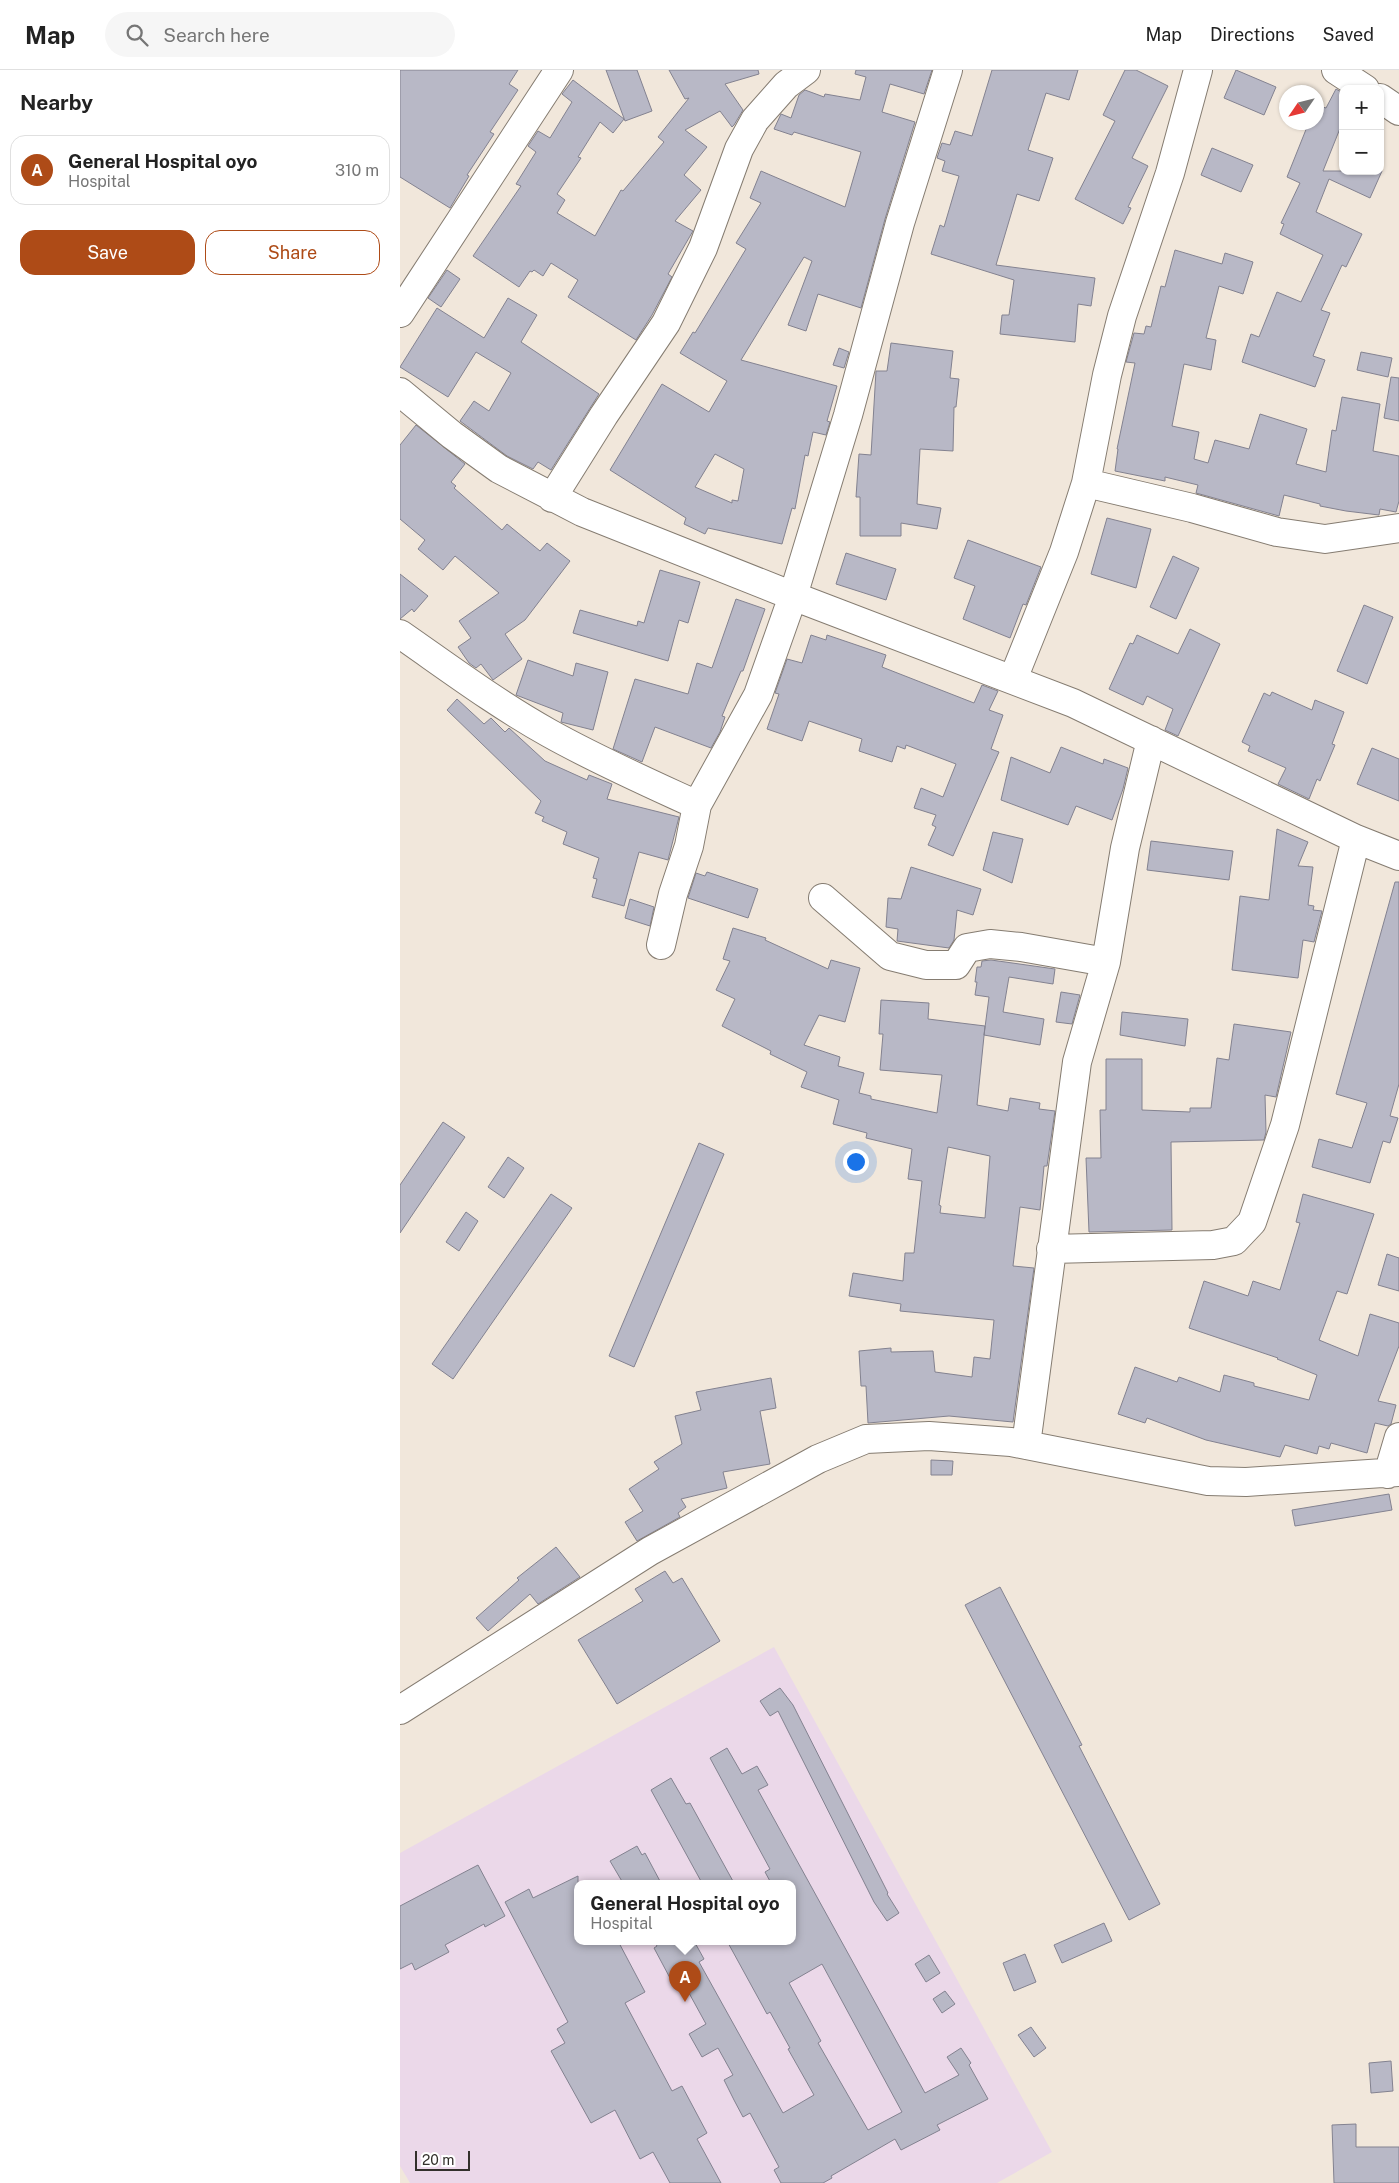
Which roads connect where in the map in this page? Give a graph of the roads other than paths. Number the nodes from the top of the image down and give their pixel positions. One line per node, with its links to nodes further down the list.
1 (559, 70): 9 (street)
2 (806, 70): 12 (street)
3 (948, 70): 14 (street)
4 (1198, 70): 11 (street)
5 (1336, 70): 6 (street)
6 (1359, 85)
7 (1384, 101): 8 (street)
8 (1399, 111)
9 (400, 313)
10 (400, 392): 12 (street)
11 (1086, 483): 13 (street); 16 (street)
12 (552, 498): 14 (street)
13 (1399, 528)
14 (793, 596): 16 (street); 18 (street)
15 (400, 634): 18 (street)
16 (1013, 678): 17 (street)
17 (1151, 740): 19 (street); 23 (street)
18 (697, 805): 22 (street)
19 (1356, 839): 20 (street); 24 (street)
20 (1399, 856)
21 (823, 898): 23 (street)
22 (661, 945)
23 (1106, 962): 24 (street)
24 (1051, 1249): 26 (street)
25 (1399, 1437): 27 (street)
26 (1026, 1445): 27 (street); 28 (street)
27 (1393, 1473)
28 (400, 1710)

